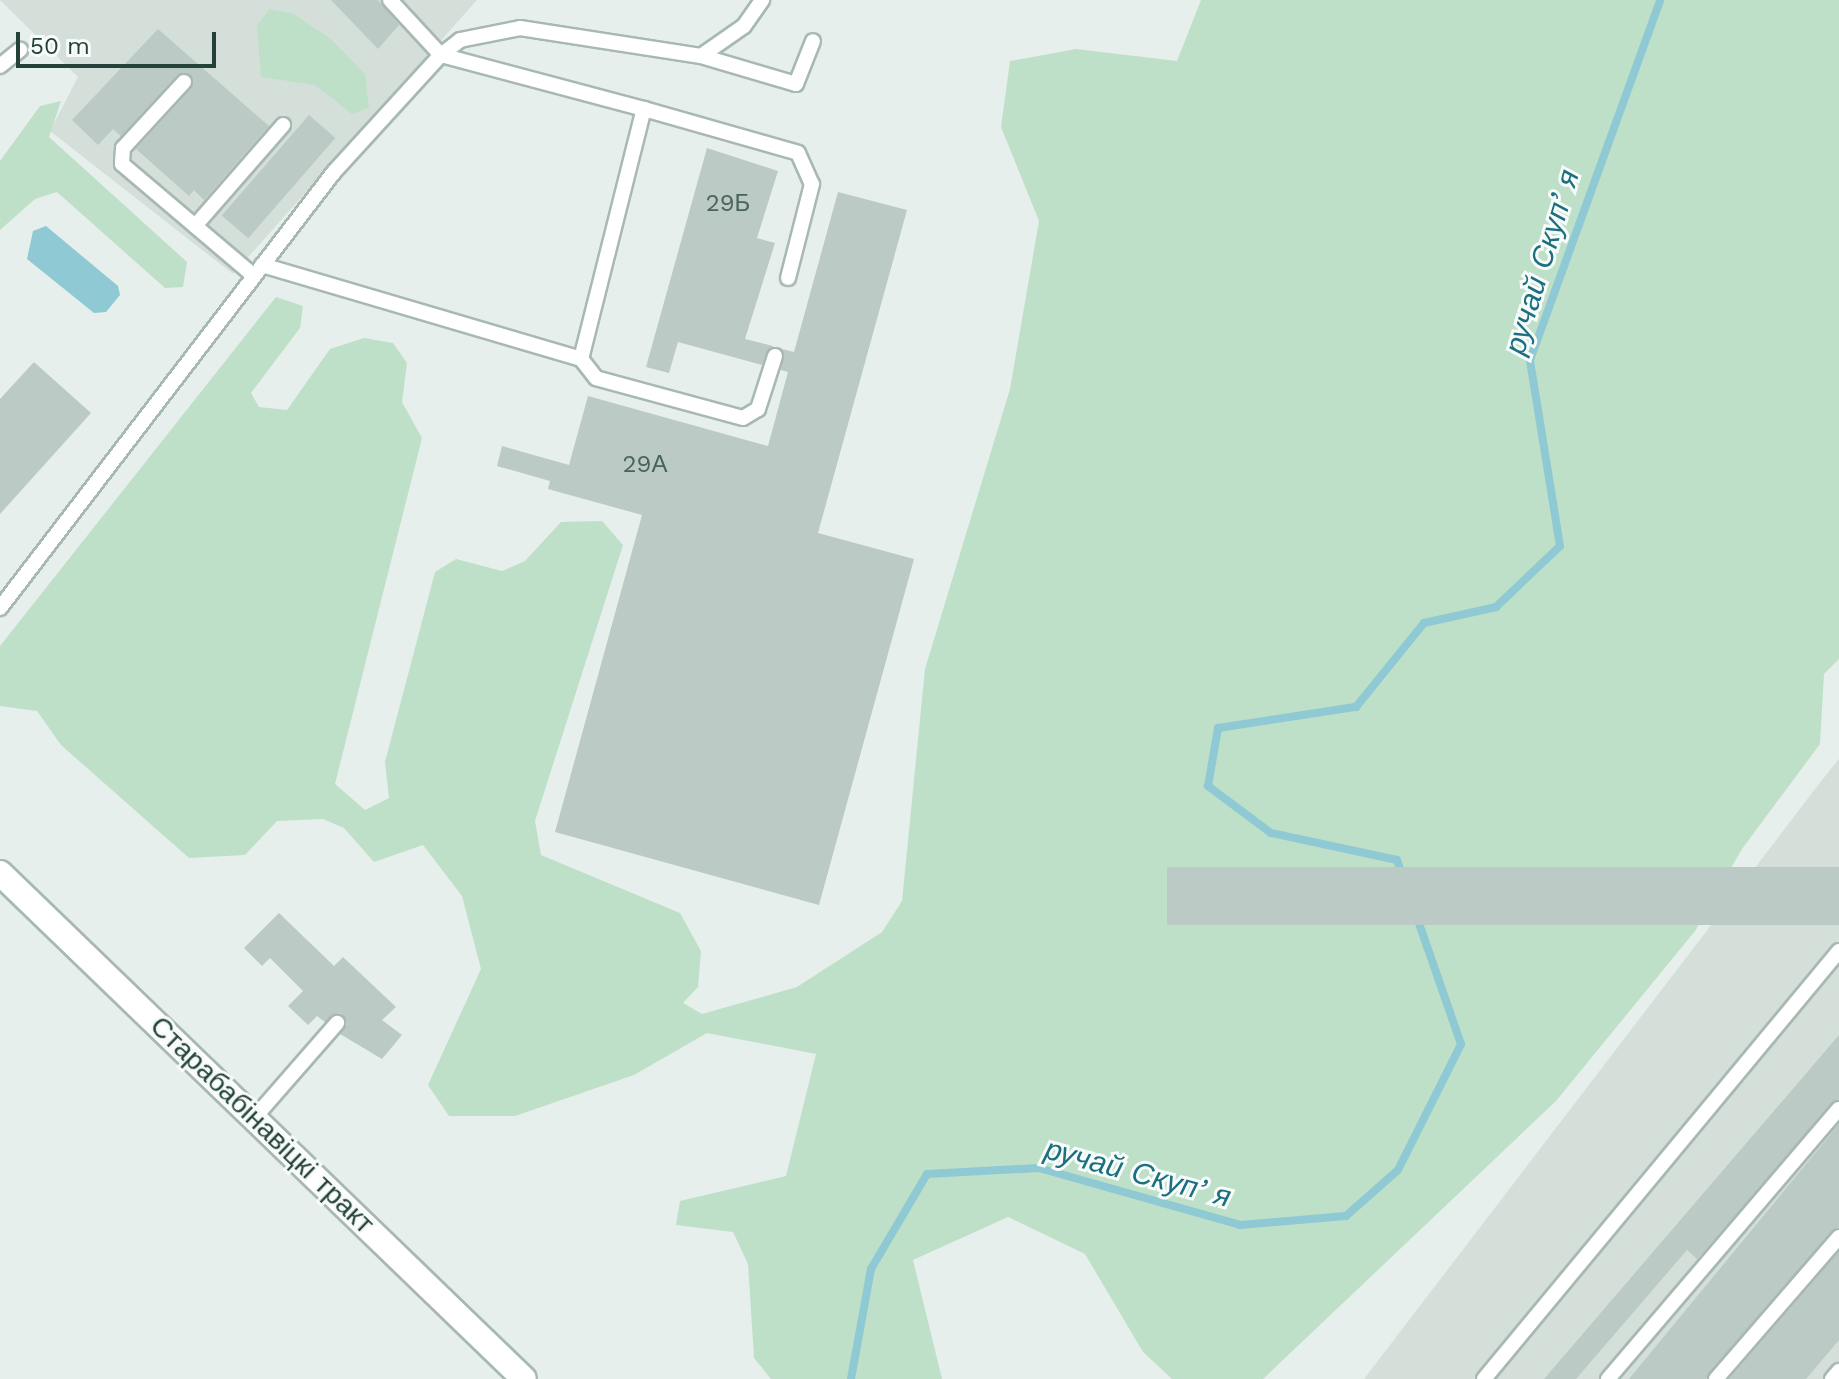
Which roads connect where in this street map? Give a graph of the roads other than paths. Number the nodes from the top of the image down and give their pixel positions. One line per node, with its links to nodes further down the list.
1 (762, 0): 6 (lane)
2 (400, 3): 5 (lane)
3 (813, 41): 6 (lane)
4 (20, 50): 7 (lane)
5 (441, 55): 6 (lane); 9 (lane); 12 (lane)
6 (701, 56)
7 (0, 66)
8 (184, 82): 11 (lane)
9 (644, 109): 13 (lane); 15 (lane)
10 (283, 125): 11 (lane)
11 (195, 226): 12 (lane)
12 (258, 271): 15 (lane); 16 (lane)
13 (788, 278)
14 (775, 356): 15 (lane)
15 (581, 359)
16 (2, 602)
17 (0, 873): 21 (street, Старабабінавіцкі тракт)
18 (1839, 951): 25 (lane)
19 (337, 1023): 21 (lane)
20 (1839, 1109): 26 (lane)
21 (255, 1117): 24 (street, Старабабінавіцкі тракт)
22 (1839, 1237): 27 (lane)
23 (1839, 1371): 28 (lane)
24 (524, 1379)
25 (1484, 1379)
26 (1608, 1379)
27 (1716, 1379)
28 (1832, 1379)

